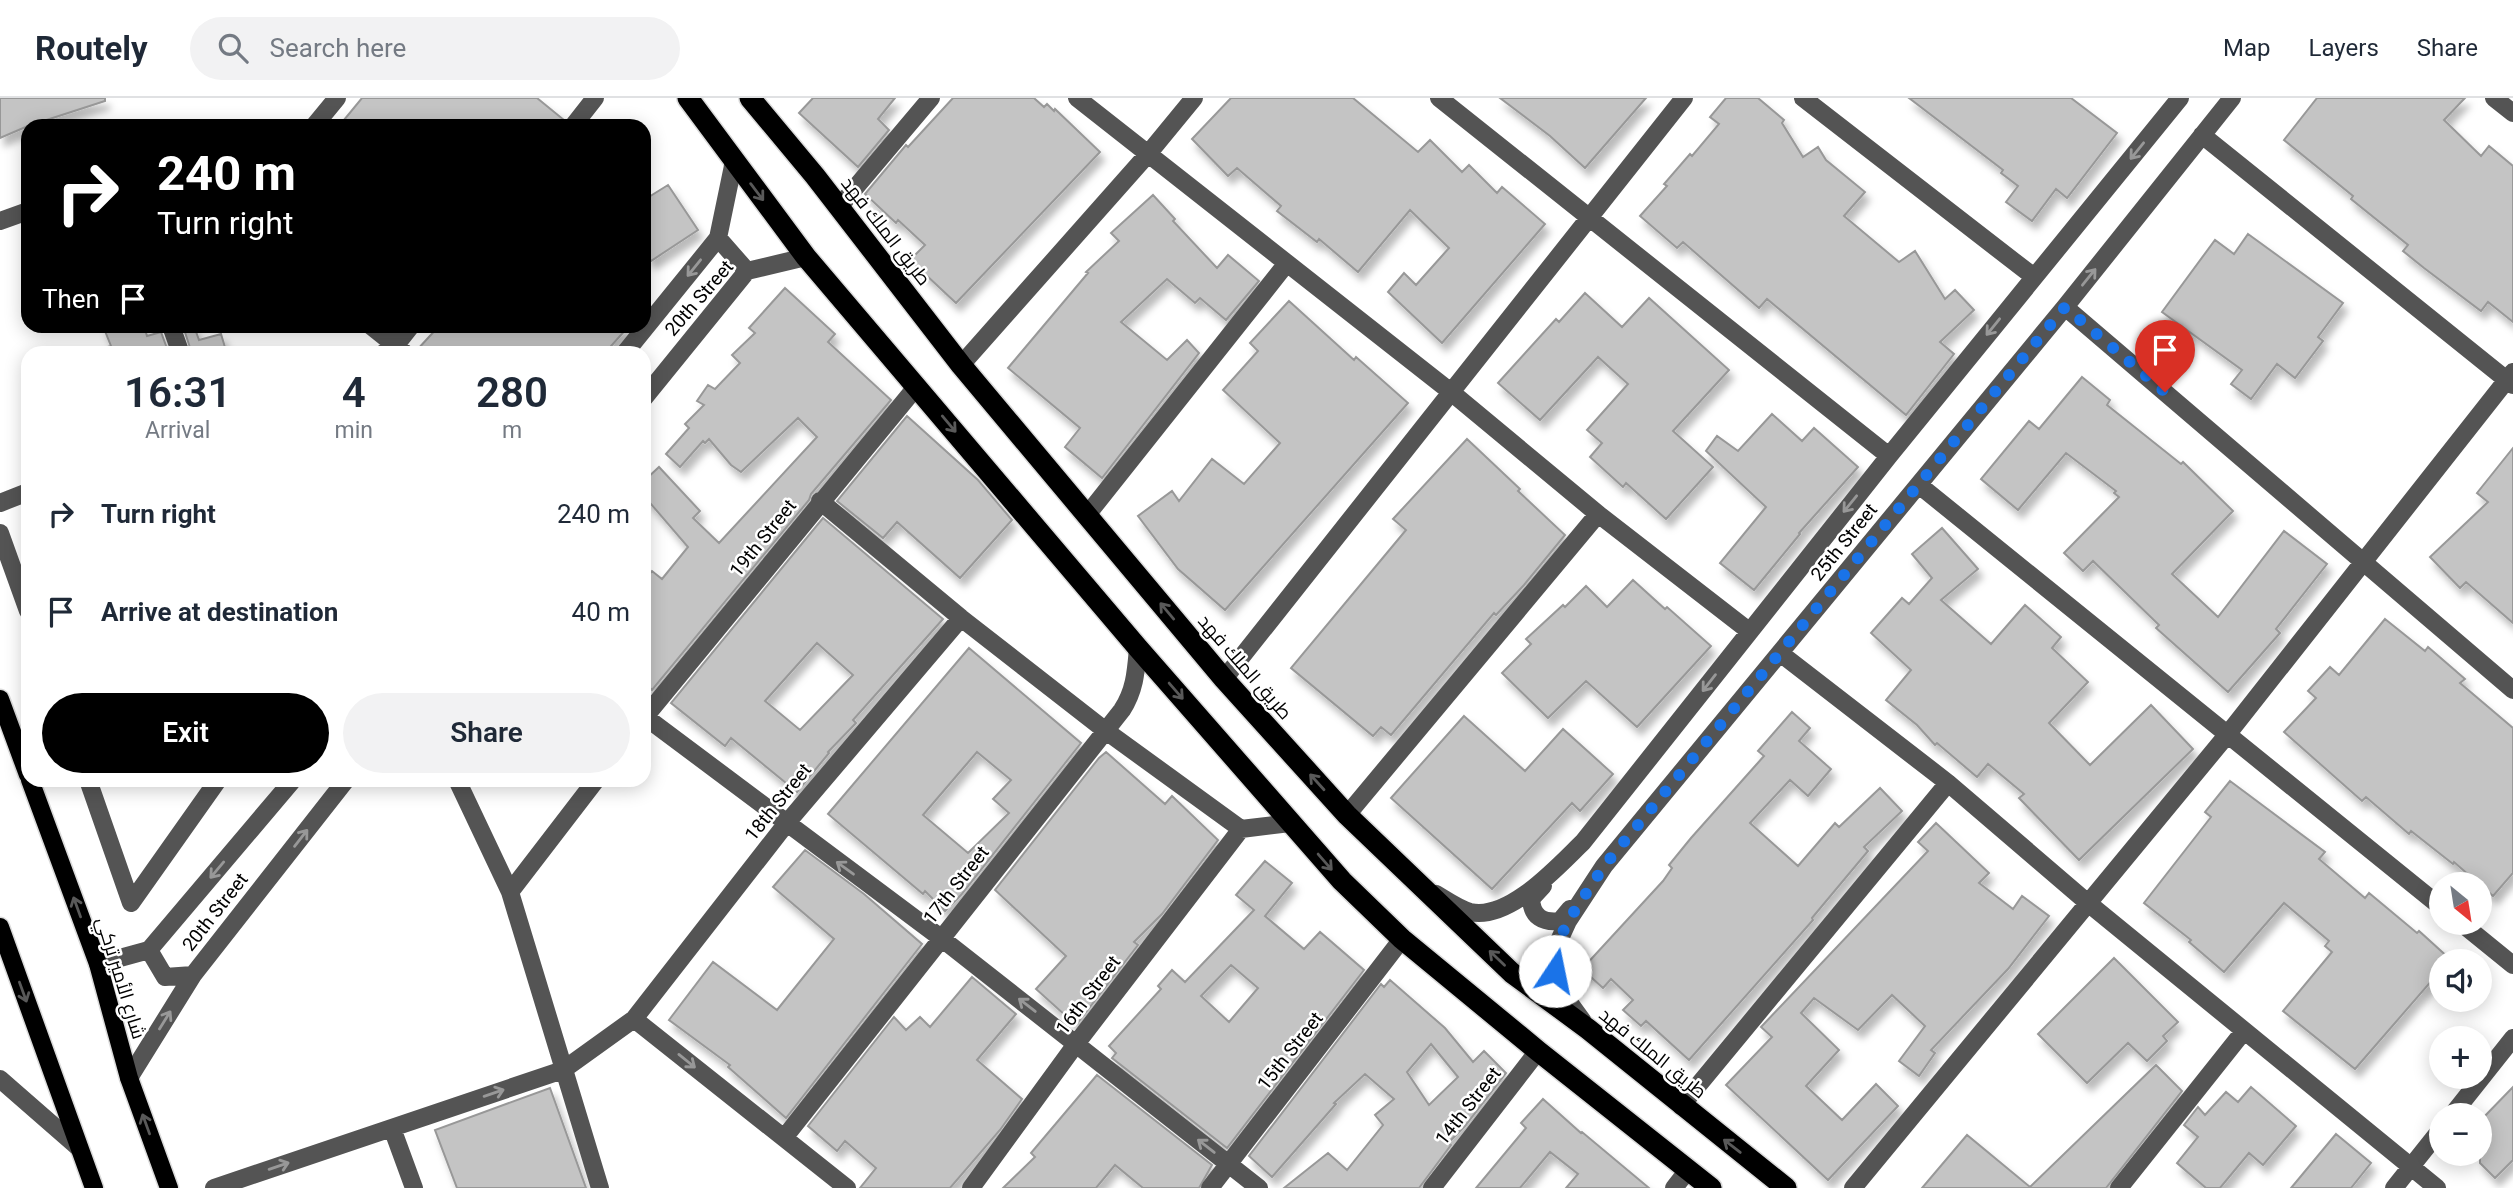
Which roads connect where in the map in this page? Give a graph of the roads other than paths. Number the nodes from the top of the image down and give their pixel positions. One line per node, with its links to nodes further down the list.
1 (337, 98): 15 (street)
2 (595, 98): 16 (street)
3 (688, 98): 19 (highway)
4 (750, 98): 20 (highway, طريق الملك فهد)
5 (931, 98): 20 (street)
6 (1077, 98): 18 (street)
7 (1194, 98): 18 (street)
8 (1438, 98): 22 (street)
9 (1684, 98): 22 (street)
10 (1803, 98): 28 (street)
11 (2232, 98): 17 (street, 25th Street)
12 (2494, 98): 14 (street)
13 (2172, 101): 28 (street, 25th Street, one-way to 28)
14 (2513, 113)
15 (320, 119)
16 (578, 119)
17 (2202, 135): 29 (street, 25th Street, one-way to 17); 34 (street)
18 (1148, 154): 26 (street); 33 (street)
19 (734, 161): 24 (street, 20th Street); 25 (highway, one-way to 25)
20 (839, 207): 33 (highway, طريق الملك فهد)
21 (21, 214): 23 (street)
22 (1589, 219): 37 (street); 38 (street)
23 (0, 221)
24 (718, 238): 27 (street); 30 (street, 20th Street, one-way to 30)
25 (806, 257): 27 (street, 20th Street); 35 (highway)
26 (1287, 263): 37 (street); 44 (street)
27 (747, 271): 36 (street, 20th Street)
28 (2034, 277): 38 (street, 25th Street, one-way to 38)
29 (2065, 307): 39 (street, 25th Street); 46 (street)
30 (651, 321)
31 (378, 333): 32 (street)
32 (390, 346)
33 (961, 365): 44 (highway, طريق الملك فهد)
34 (2511, 379): 46 (street)
35 (917, 386): 41 (street, 19th Street); 50 (highway, one-way to 50)
36 (651, 389)
37 (1451, 392): 43 (street); 52 (street)
38 (1889, 456): 49 (street, 25th Street, one-way to 49)
39 (1919, 485): 51 (street, 25th Street); 58 (street)
40 (21, 495): 42 (street)
41 (820, 501): 48 (street); 55 (street, 19th Street)
42 (0, 503)
43 (1598, 514): 49 (street); 68 (street)
44 (1087, 515): 52 (highway, طريق الملك فهد, one-way to 44)
45 (0, 533): 47 (street)
46 (2363, 562): 53 (street); 58 (street)
47 (21, 592)
48 (961, 618): 57 (street); 70 (street, 18th Street)
49 (1749, 631): 72 (street, 25th Street, one-way to 72)
50 (1138, 648): 57 (street, 17th Street); 69 (highway, one-way to 69)
51 (1780, 653): 60 (street); 73 (street, 25th Street)
52 (1224, 680): 68 (highway, طريق الملك فهد, one-way to 52)
53 (2513, 690)
54 (0, 699): 59 (main road)
55 (651, 708)
56 (651, 722): 70 (street)
57 (1105, 731): 71 (street); 80 (street, 17th Street)
58 (2227, 735): 76 (street); 77 (street)
59 (21, 756)
60 (1948, 783): 77 (street); 96 (street)
61 (33, 787): 83 (main road, شارع الأمير تركي, one-way to 61)
62 (90, 787): 63 (street)
63 (213, 787)
64 (287, 787): 82 (street, 20th Street, one-way to 82)
65 (340, 787): 85 (street, 20th Street, one-way to 65)
66 (460, 787): 75 (street)
67 (591, 787): 75 (street)
68 (1347, 815): 74 (highway, طريق الملك فهد)
69 (1290, 822): 71 (street); 81 (highway, one-way to 81)
70 (786, 824): 80 (street, one-way to 70); 86 (street, 18th Street)
71 (1241, 829): 90 (street, 16th Street)
72 (1583, 842): 73 (street); 74 (street, 25th Street)
73 (1604, 866): 87 (street, 25th Street)
74 (1427, 890): 87 (highway, طريق الملك فهد, one-way to 74)
75 (510, 891): 92 (street)
76 (2429, 897)
77 (2088, 903): 88 (street); 117 (street)
78 (0, 927): 100 (main road, one-way to 100)
79 (2476, 935): 84 (street)
80 (941, 938): 90 (street, one-way to 80); 98 (street, 17th Street)
81 (1402, 939): 91 (highway); 101 (street, 15th Street)
82 (149, 950): 83 (street); 85 (street)
83 (98, 964): 93 (main road, شارع الأمير تركي)
84 (2513, 965)
85 (192, 975): 93 (street, 20th Street, one-way to 85)
86 (634, 1019): 92 (street, 18th Street); 98 (street, one-way to 98)
87 (1588, 1029): 96 (highway, طريق الملك فهد)
88 (2244, 1031): 102 (street); 118 (street)
89 (2513, 1038): 95 (street)
90 (1076, 1044): 101 (street, one-way to 90); 110 (street, 16th Street)
91 (1538, 1051): 103 (highway); 113 (street, 14th Street)
92 (563, 1070): 97 (street, 18th Street, one-way to 92); 108 (street)
93 (129, 1078): 105 (main road, شارع الأمير تركي, one-way to 93)
94 (0, 1079): 100 (street)
95 (2462, 1103)
96 (1682, 1106): 116 (highway, طريق الملك فهد, one-way to 96)
97 (392, 1128): 106 (street, 18th Street, one-way to 97); 107 (street)
98 (783, 1138): 109 (street)
99 (2429, 1144): 102 (street)
100 (79, 1148): 104 (main road)
101 (1229, 1164): 111 (street, 15th Street); 112 (street)
102 (2411, 1167): 119 (street); 120 (street)
103 (1688, 1170): 114 (street); 115 (highway)
104 (94, 1188)
105 (169, 1188)
106 (214, 1188)
107 (414, 1188)
108 (600, 1188)
109 (847, 1188)
110 (971, 1188)
111 (1210, 1188)
112 (1259, 1188)
113 (1432, 1188)
114 (1674, 1188)
115 (1711, 1188)
116 (1786, 1188)
117 (1853, 1188)
118 (2119, 1188)
119 (2394, 1188)
120 (2437, 1188)

